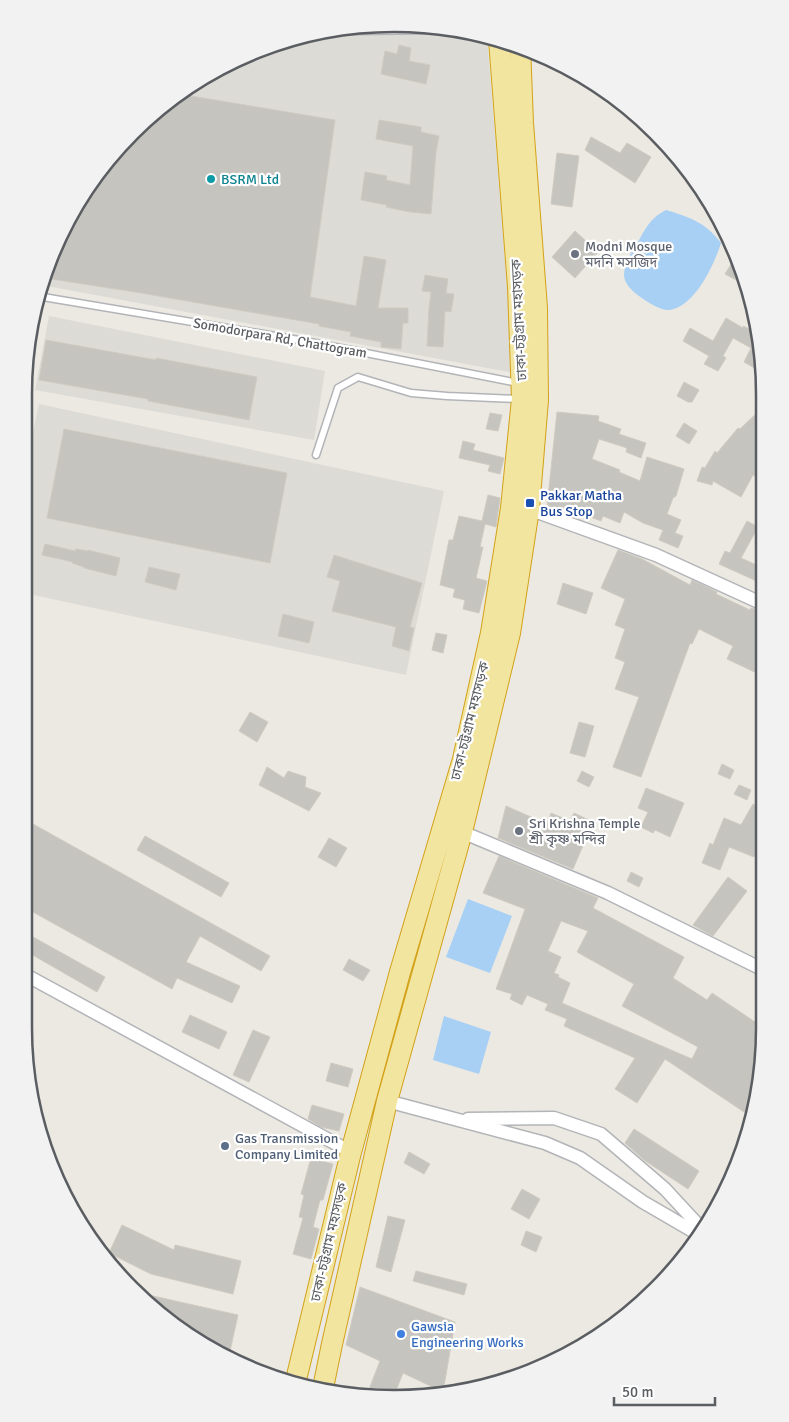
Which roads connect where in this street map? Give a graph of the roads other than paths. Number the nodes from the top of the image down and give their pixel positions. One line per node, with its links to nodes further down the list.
1 (500, 49): 4 (highway, ঢাকা-চট্টগ্রাম মহাসড়ক)
2 (520, 55): 6 (highway, ঢাকা-চট্টগ্রাম মহাসড়ক)
3 (46, 297): 4 (lane, Somodorpara Rd, Chattogram)
4 (522, 391): 5 (lane); 13 (highway, ঢাকা-চট্টগ্রাম মহাসড়ক)
5 (316, 455)
6 (529, 509): 7 (street); 8 (highway, ঢাকা-চট্টগ্রাম মহাসড়ক)
7 (756, 601)
8 (462, 832): 9 (street); 11 (highway, ঢাকা-চট্টগ্রাম মহাসড়ক)
9 (756, 966)
10 (32, 978): 13 (street)
11 (387, 1102): 12 (street); 17 (highway, ঢাকা-চট্টগ্রাম মহাসড়ক)
12 (453, 1119): 14 (street); 15 (street)
13 (351, 1152): 16 (highway, ঢাকা-চট্টগ্রাম মহাসড়ক)
14 (698, 1225)
15 (693, 1231)
16 (297, 1376)
17 (324, 1383)

